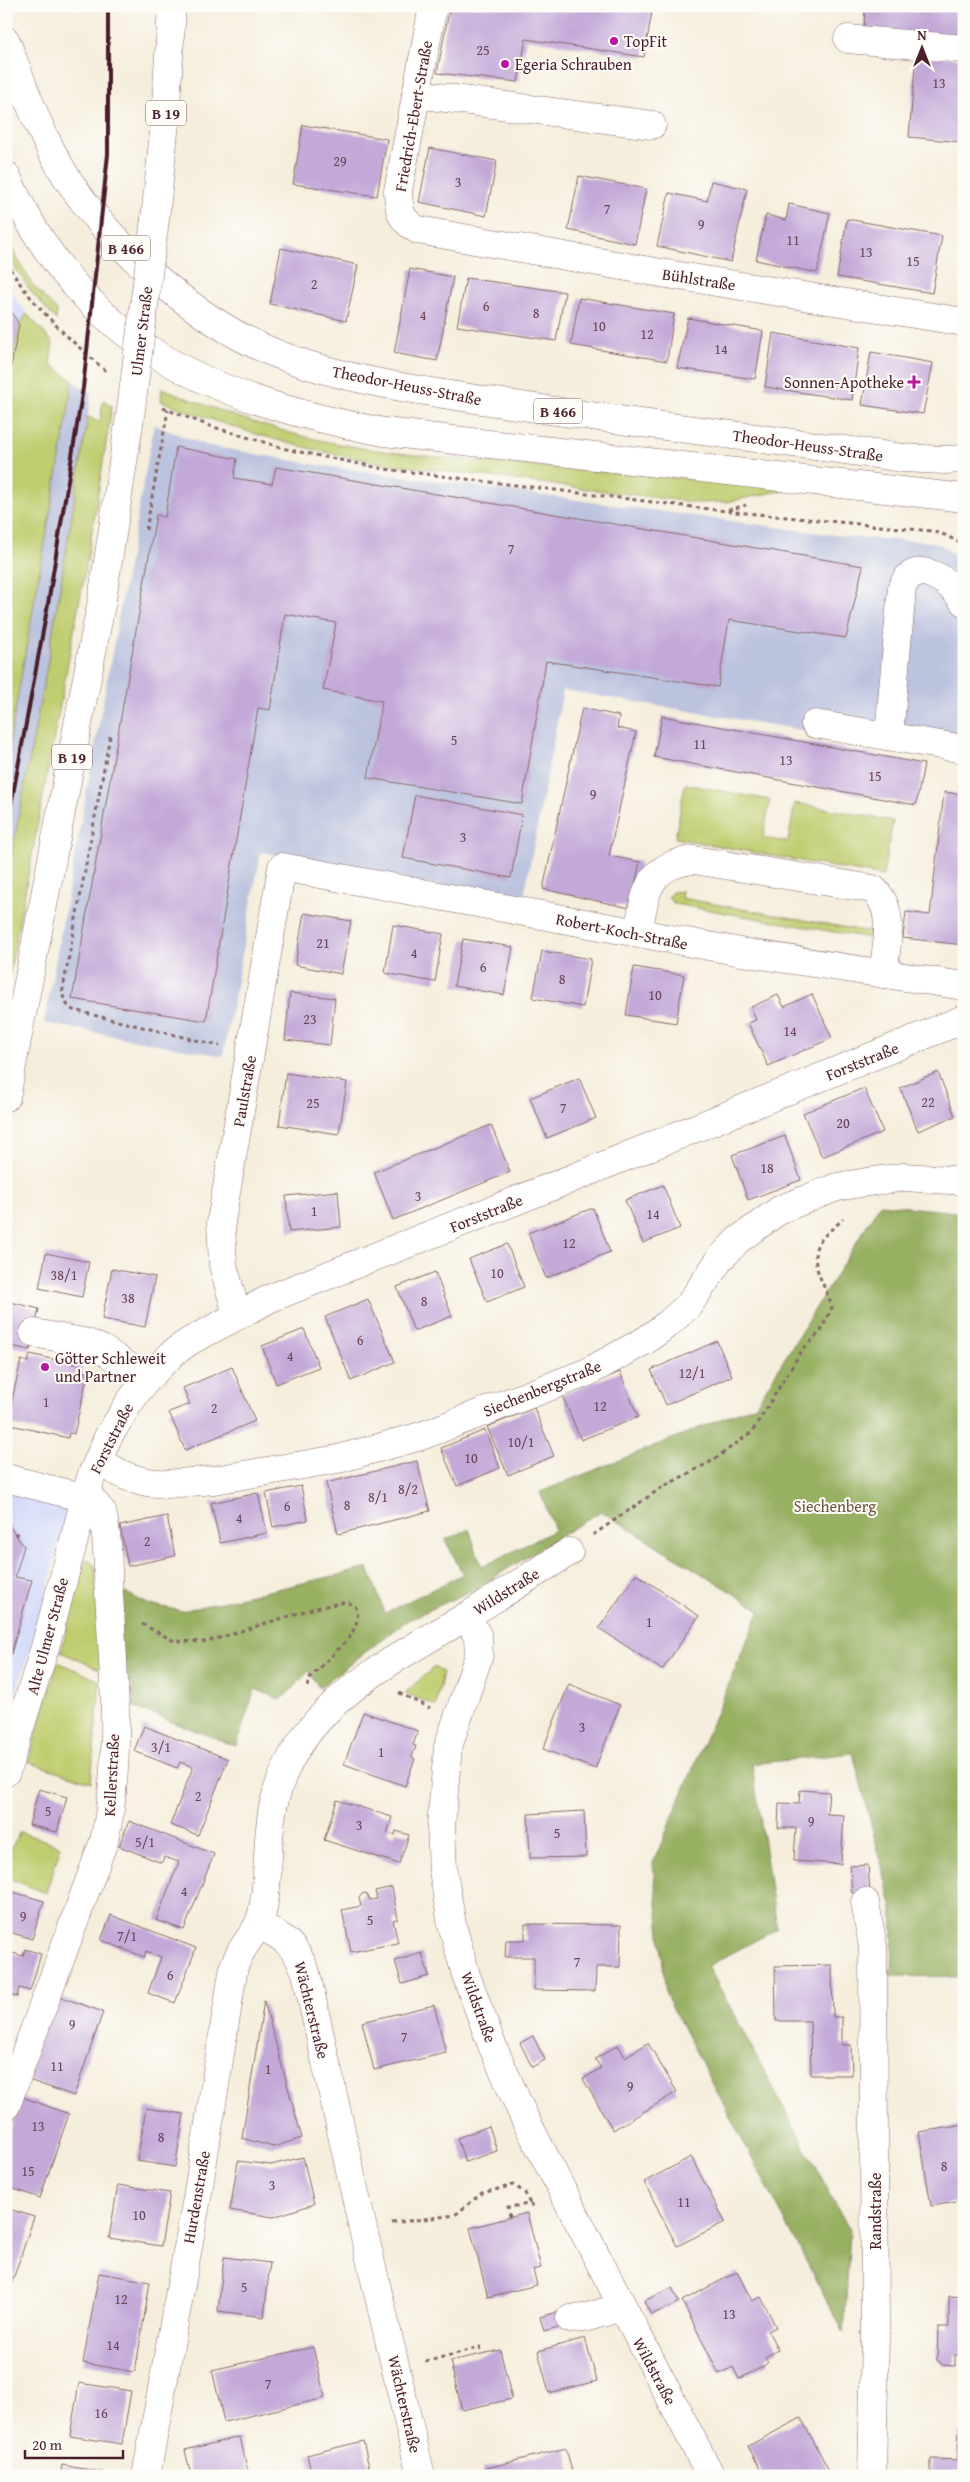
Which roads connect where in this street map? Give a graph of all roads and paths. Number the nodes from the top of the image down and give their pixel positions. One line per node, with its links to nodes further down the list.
1 (172, 6): 26 (street, Ulmer Straße / B 19, bridge)
2 (433, 6): 6 (street, Friedrich-Ebert-Straße)
3 (848, 39): 5 (street)
4 (6, 41): 12 (street, Theodor-Heuss-Straße / B 466)
5 (964, 49)
6 (416, 94): 7 (street); 9 (street, Friedrich-Ebert-Straße)
7 (652, 125)
8 (6, 175): 13 (street, Theodor-Heuss-Straße)
9 (434, 233): 10 (street, Bühlstraße)
10 (964, 322)
11 (168, 410): 14 (path)
12 (964, 459)
13 (964, 498)
14 (146, 531)
15 (964, 602): 18 (street)
16 (815, 724): 18 (street)
17 (111, 729): 25 (path)
18 (889, 736): 19 (street)
19 (964, 749)
20 (282, 867): 21 (street, Robert-Koch-Straße); 25 (street, Paulstraße)
21 (638, 934): 22 (street, Robert-Koch-Straße); 22 (street)
22 (883, 974): 23 (street, Robert-Koch-Straße)
23 (964, 986)
24 (964, 1018): 29 (street, Forststraße)
25 (250, 1054): 29 (street, Paulstraße)
26 (6, 1097)
27 (964, 1181): 32 (street, Siechenbergstraße)
28 (846, 1216): 37 (path)
29 (237, 1314): 31 (street, Forststraße)
30 (34, 1332): 31 (street)
31 (147, 1380): 32 (street, Forststraße)
32 (98, 1462): 34 (street, Forststraße)
33 (6, 1478): 34 (street)
34 (84, 1498): 39 (street, Kellerstraße); 43 (street, Alte Ulmer Straße)
35 (15, 1533): 36 (path)
36 (21, 1536)
37 (569, 1552): 38 (street, Wildstraße)
38 (467, 1616): 40 (street); 42 (street, Wildstraße)
39 (110, 1617): 41 (path); 46 (street, Kellerstraße)
40 (367, 1678): 41 (street); 42 (path)
41 (320, 1716): 45 (street)
42 (456, 1720): 49 (street, Wildstraße)
43 (6, 1772)
44 (865, 1902): 56 (street, Randstraße)
45 (259, 1924): 53 (street, Hurdenstraße); 54 (street, Wächterstraße)
46 (6, 2106)
47 (530, 2204): 48 (path)
48 (385, 2223)
49 (622, 2307): 50 (street); 55 (street, Wildstraße)
50 (570, 2319)
51 (482, 2354): 52 (path)
52 (432, 2361)
53 (146, 2476)
54 (422, 2476)
55 (711, 2476)
56 (872, 2476)

